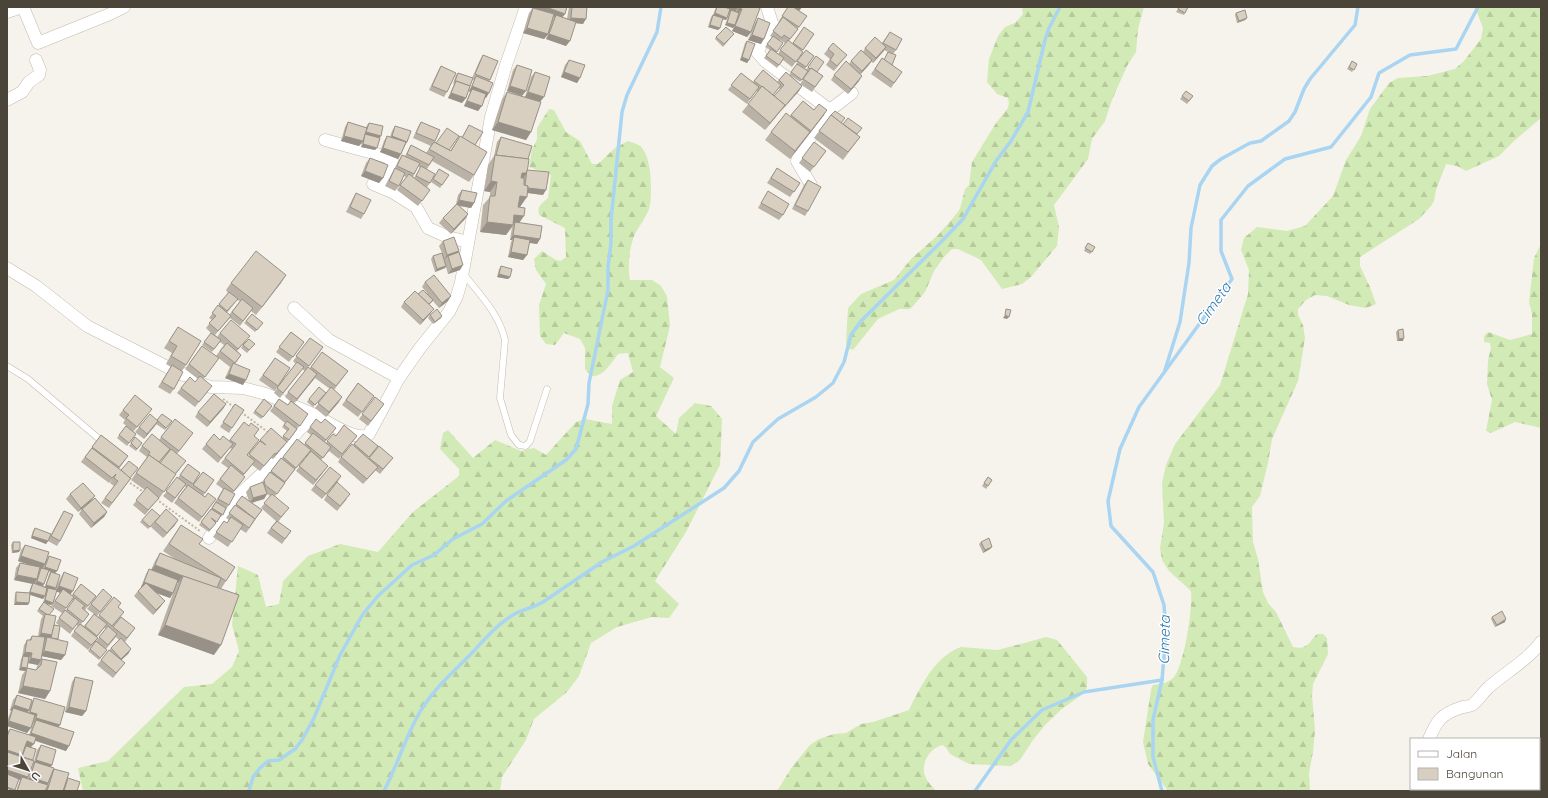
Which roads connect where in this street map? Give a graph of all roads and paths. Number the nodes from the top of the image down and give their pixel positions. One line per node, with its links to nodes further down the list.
1 (22, 7): 2 (street); 5 (street)
2 (124, 7)
3 (526, 7): 12 (street)
4 (767, 7): 9 (street)
5 (7, 12)
6 (36, 60): 8 (street)
7 (852, 93): 9 (street)
8 (7, 100)
9 (830, 110): 11 (street)
10 (325, 140): 12 (street)
11 (811, 185)
12 (468, 242): 14 (street)
13 (7, 268): 18 (street)
14 (462, 271): 17 (street); 19 (lane)
15 (294, 308): 17 (street)
16 (7, 366): 22 (lane)
17 (398, 378): 20 (street)
18 (211, 387): 20 (street); 21 (path)
19 (547, 389)
20 (314, 415): 26 (street)
21 (270, 434)
22 (110, 447)
23 (130, 483): 24 (path)
24 (148, 495)
25 (153, 497): 26 (path)
26 (209, 538)
27 (1541, 642): 28 (street)
28 (1429, 738)

